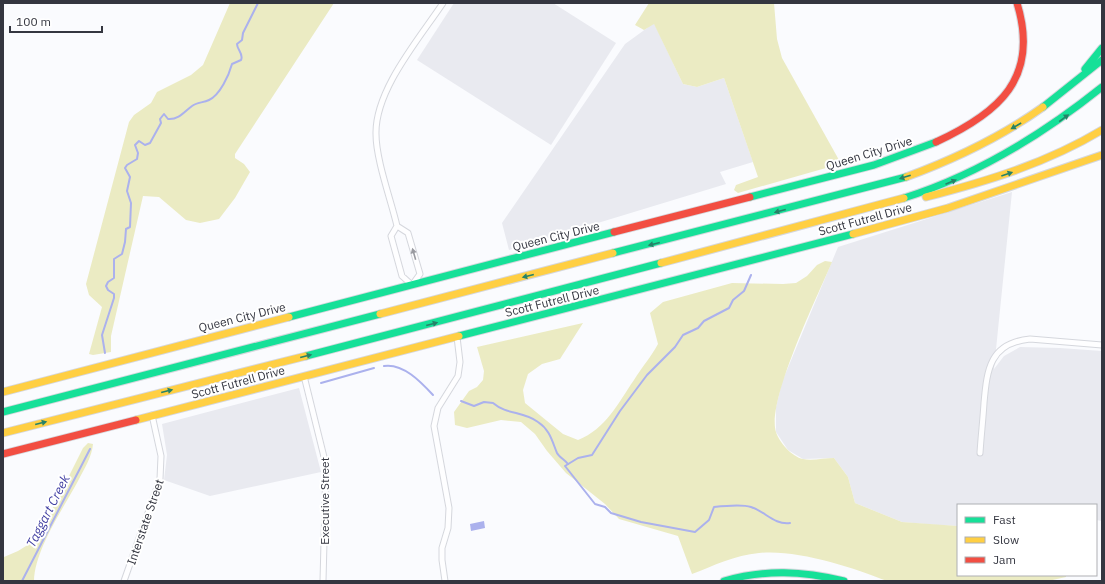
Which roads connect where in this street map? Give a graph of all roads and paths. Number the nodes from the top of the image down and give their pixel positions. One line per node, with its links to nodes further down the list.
1 (443, 3): 10 (street)
2 (1017, 3): 11 (main road, Queen City Drive)
3 (1102, 48): 6 (main road)
4 (1102, 60): 6 (main road)
5 (1102, 87): 9 (main road, one-way to 5)
6 (1060, 96): 16 (main road, one-way to 16)
7 (1102, 130): 9 (main road, one-way to 7)
8 (1102, 155): 12 (main road, Scott Futrell Drive)
9 (888, 204): 18 (main road, one-way to 9)
10 (397, 226): 11 (street); 11 (street, one-way to 10)
11 (412, 284): 15 (main road, Queen City Drive)
12 (457, 337): 14 (main road, Scott Futrell Drive); 23 (street)
13 (1102, 345): 19 (street)
14 (304, 376): 17 (main road, Scott Futrell Drive); 22 (street, Executive Street)
15 (3, 392)
16 (3, 412)
17 (152, 415): 20 (main road, Scott Futrell Drive); 21 (street, Interstate Street)
18 (3, 433)
19 (980, 452)
20 (3, 454)
21 (124, 581)
22 (323, 581)
23 (445, 581)
24 (724, 581): 25 (main road)
25 (844, 581)

